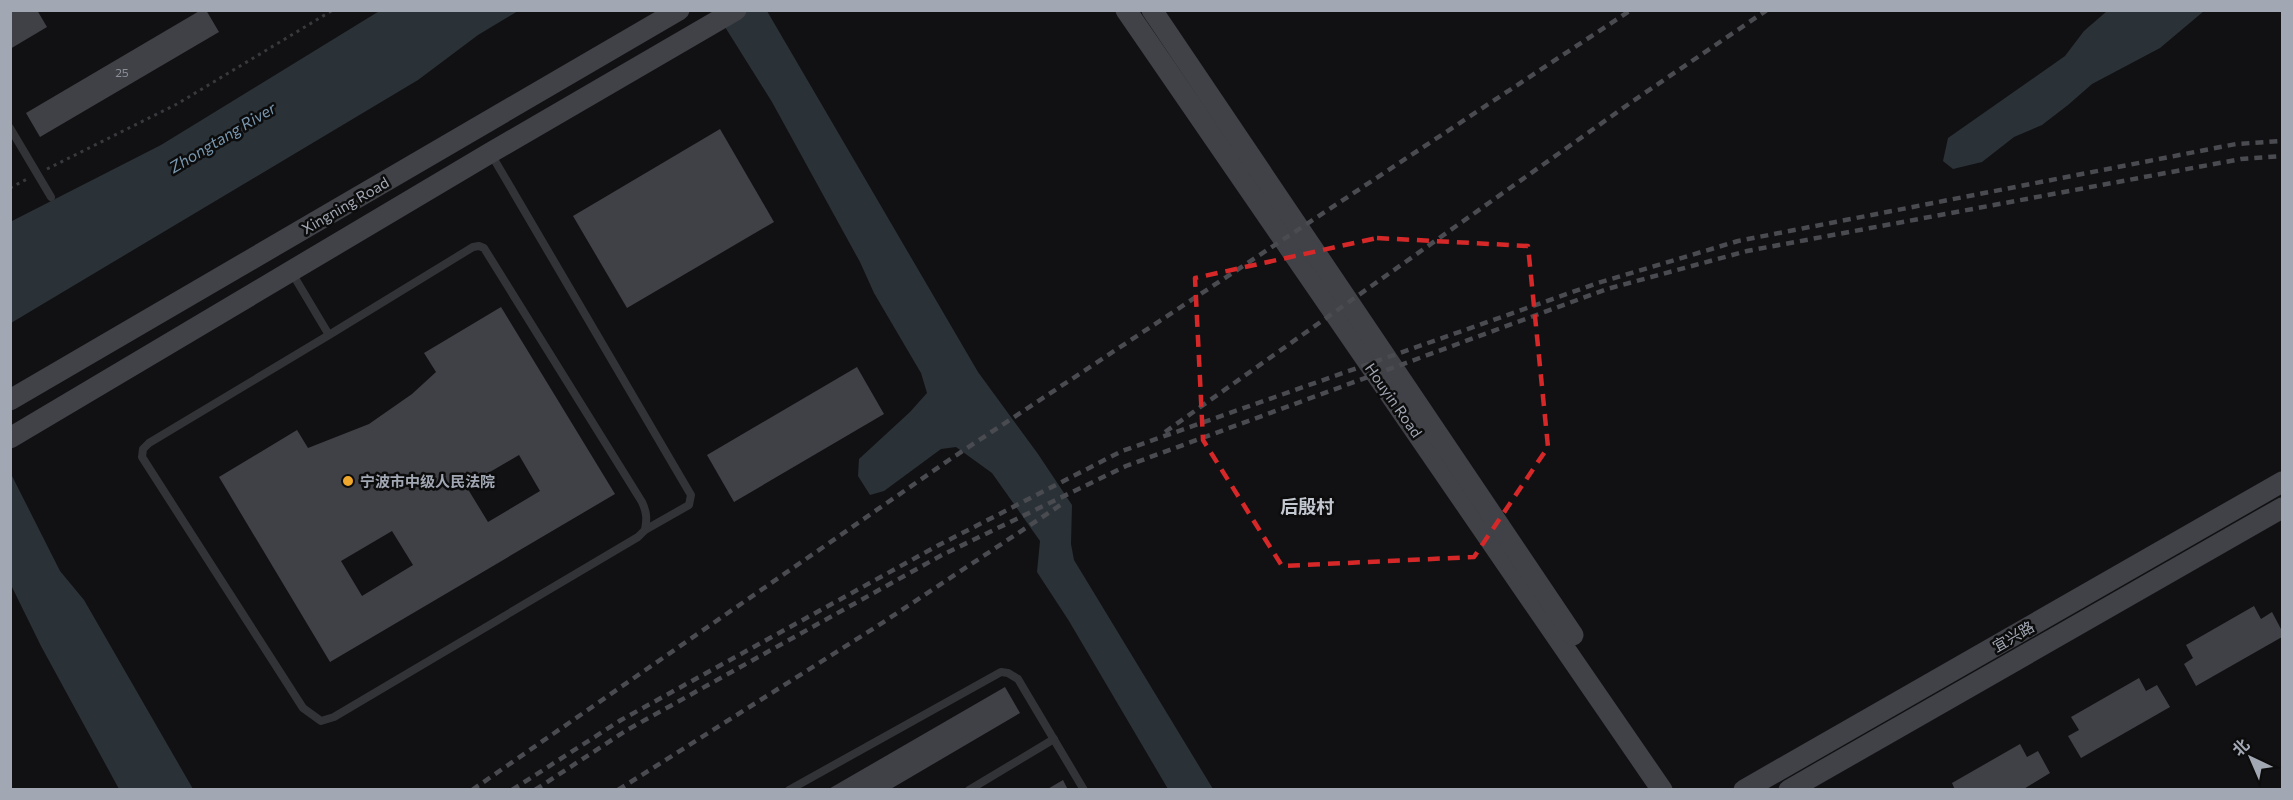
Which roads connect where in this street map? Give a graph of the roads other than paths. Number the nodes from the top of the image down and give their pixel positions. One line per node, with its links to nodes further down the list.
1 (679, 10): 10 (main road, Xingning Road)
2 (736, 10): 6 (main road)
3 (1126, 10): 19 (main road, Houyin Road)
4 (1152, 10): 20 (main road, Houyin Road)
5 (10, 128): 7 (lane)
6 (490, 153): 8 (main road); 14 (lane)
7 (51, 197)
8 (292, 271): 9 (lane); 11 (main road)
9 (329, 335): 14 (lane); 14 (lane)
10 (10, 400)
11 (18, 433)
12 (2283, 482): 21 (main road, 宜兴路)
13 (2283, 508): 22 (main road, 宜兴路)
14 (645, 531)
15 (1054, 740): 16 (lane); 17 (lane); 18 (lane)
16 (789, 789)
17 (969, 789)
18 (1084, 789)
19 (1662, 789)
20 (1677, 789)
21 (1744, 789)
22 (1790, 789)

